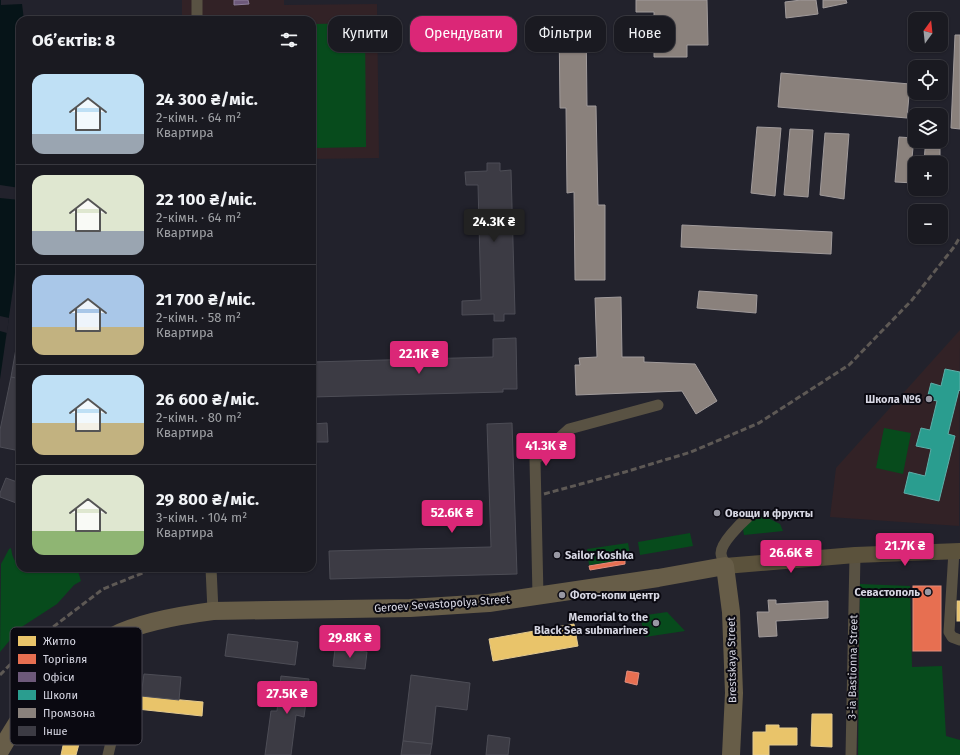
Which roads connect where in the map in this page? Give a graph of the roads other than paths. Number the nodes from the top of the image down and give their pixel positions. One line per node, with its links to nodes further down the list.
1 (197, 0): 2 (street)
2 (197, 16)
3 (658, 405): 9 (street)
4 (748, 517): 7 (street)
5 (957, 551): 6 (main road, Geroev Sevastopolya Street); 12 (street)
6 (855, 555): 7 (main road, Geroev Sevastopolya Street); 18 (street, 3-ia Bastionna Street)
7 (725, 566): 9 (main road, Geroev Sevastopolya Street); 17 (main road, Brestskaya Street)
8 (211, 572): 10 (street)
9 (538, 596): 10 (main road, Geroev Sevastopolya Street)
10 (213, 611): 11 (main road, Geroev Sevastopolya Street)
11 (140, 627)
12 (960, 640)
13 (10, 734): 15 (main road, Geroev Sevastopolya Street)
14 (110, 745): 16 (street)
15 (0, 751)
16 (108, 755)
17 (731, 755)
18 (851, 755)

